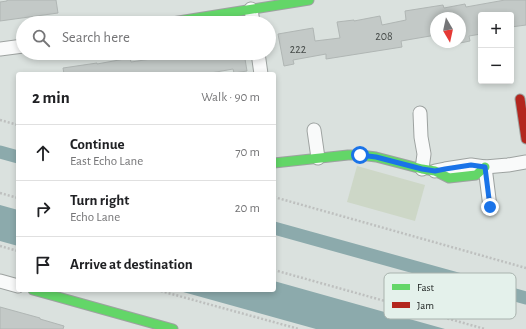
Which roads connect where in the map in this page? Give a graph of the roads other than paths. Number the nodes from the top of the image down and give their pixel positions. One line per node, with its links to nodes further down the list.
1 (309, 0): 2 (street)
2 (251, 9): 3 (street); 4 (street)
3 (208, 16)
4 (252, 16)
5 (16, 47): 6 (street)
6 (0, 49)
7 (259, 60): 8 (street)
8 (261, 72)
9 (520, 99): 12 (street)
10 (420, 112): 17 (street)
11 (314, 130): 13 (street)
12 (526, 139)
13 (318, 158): 15 (street); 17 (street)
14 (526, 162): 16 (street)
15 (276, 163)
16 (485, 167): 17 (street); 18 (street)
17 (429, 170)
18 (490, 207)
19 (0, 281): 20 (street)
20 (16, 285)
21 (39, 292): 22 (street)
22 (172, 329)

